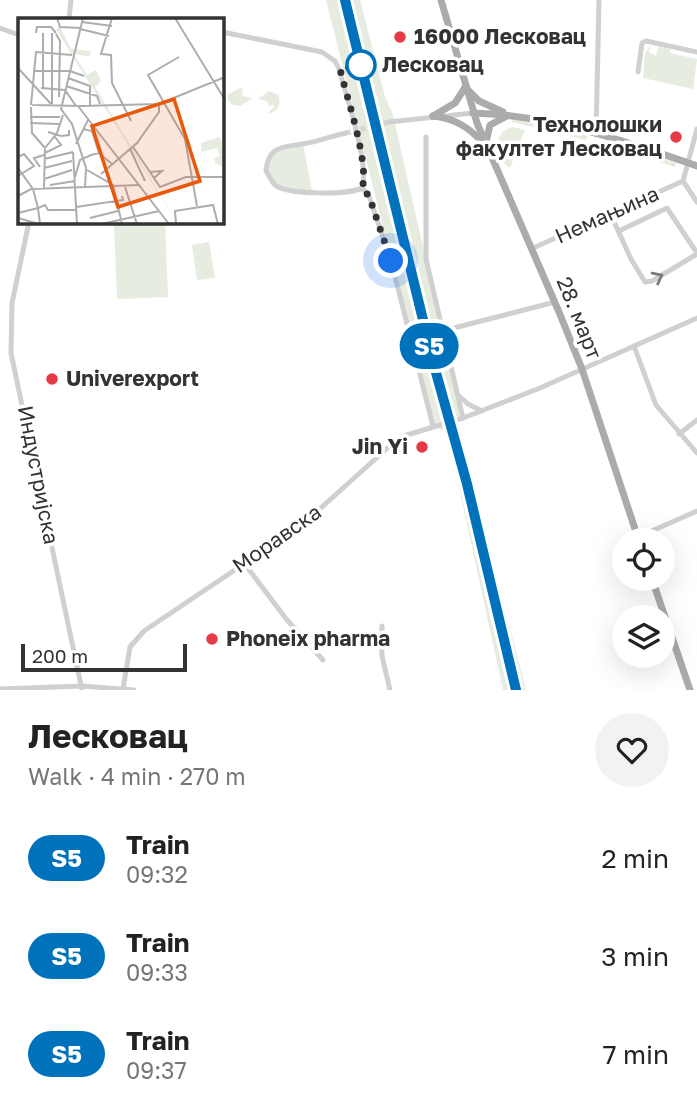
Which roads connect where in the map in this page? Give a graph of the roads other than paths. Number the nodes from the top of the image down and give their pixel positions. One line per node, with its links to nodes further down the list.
1 (71, 0): 4 (street)
2 (441, 0): 10 (main road, 28. март)
3 (599, 0): 17 (street)
4 (69, 18)
5 (0, 28): 7 (street)
6 (224, 32): 23 (street)
7 (18, 35)
8 (697, 52): 9 (street)
9 (638, 72)
10 (466, 86): 11 (main road, 28. март); 12 (main road); 13 (main road)
11 (473, 113): 12 (main road); 13 (street); 19 (main road, 28. март)
12 (510, 115): 17 (main road); 19 (main road)
13 (433, 116): 14 (street); 19 (main road)
14 (389, 122)
15 (697, 129): 20 (street)
16 (346, 133): 23 (street)
17 (596, 135): 20 (main road)
18 (426, 137): 32 (street)
19 (486, 146): 28 (main road, 28. март)
20 (687, 163): 21 (main road); 22 (street)
21 (697, 166)
22 (683, 181): 24 (street); 25 (street, Немањина)
23 (362, 188): 39 (street)
24 (697, 202)
25 (610, 213): 27 (street); 28 (street, Немањина)
26 (29, 224): 49 (street, Индустријска)
27 (619, 231): 29 (street); 29 (street, one-way to 29)
28 (531, 249): 30 (main road, 28. март)
29 (697, 254)
30 (555, 302): 32 (street); 34 (main road, 28. март)
31 (697, 318): 33 (street, Моравска)
32 (442, 331): 35 (street)
33 (634, 346): 34 (street, Моравска); 40 (street)
34 (582, 369): 36 (street, Моравска); 43 (main road, 28. март)
35 (457, 394): 36 (street); 37 (street)
36 (482, 411): 37 (street, Моравска)
37 (463, 418): 39 (street, Моравска)
38 (697, 420): 40 (street)
39 (433, 426): 45 (street, Моравска)
40 (679, 434): 41 (street)
41 (697, 453)
42 (697, 511): 44 (street)
43 (634, 528)
44 (661, 528)
45 (244, 563): 48 (street); 51 (street, Моравска)
46 (656, 591): 54 (main road)
47 (382, 626): 53 (street)
48 (323, 660)
49 (82, 688): 50 (street); 51 (street)
50 (0, 689)
51 (123, 689): 52 (street)
52 (134, 690)
53 (390, 690)
54 (690, 690)

